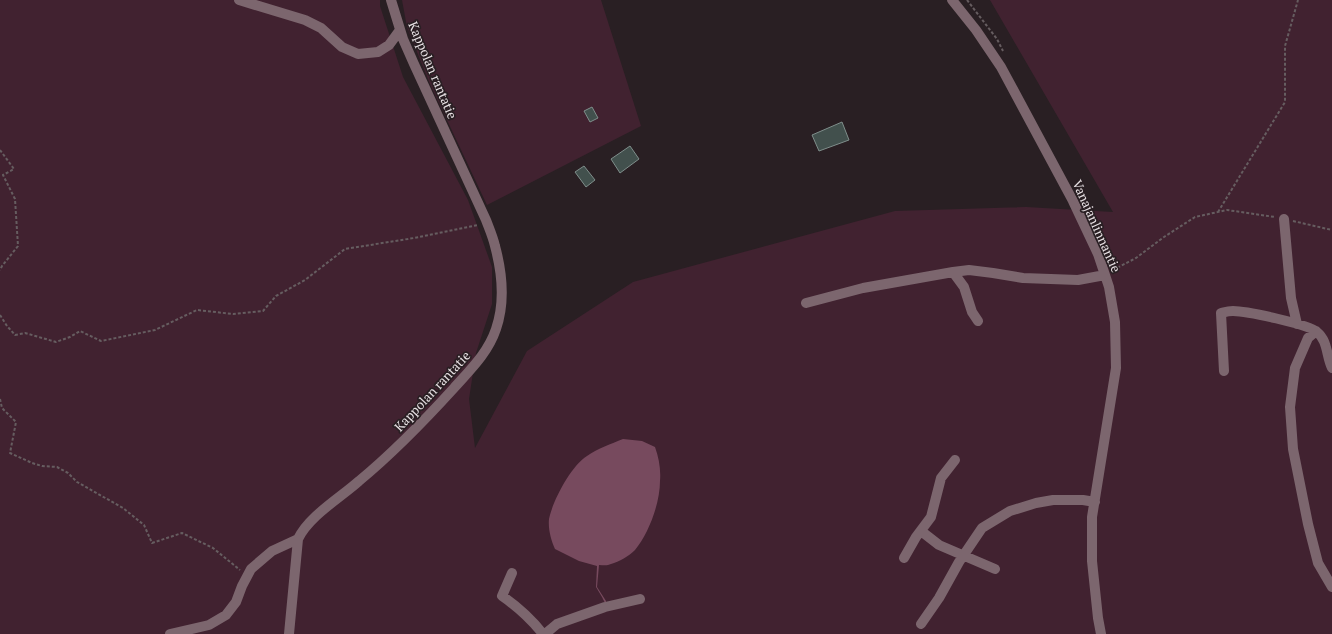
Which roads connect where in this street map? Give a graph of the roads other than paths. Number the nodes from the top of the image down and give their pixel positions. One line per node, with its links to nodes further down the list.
1 (239, 0): 4 (street)
2 (391, 0): 4 (street, Kappolan rantatie)
3 (952, 0): 7 (street, Vanajanlinnantie)
4 (400, 30): 17 (street, Kappolan rantatie)
5 (1284, 219): 10 (street)
6 (953, 272): 7 (street); 8 (street); 9 (street)
7 (1107, 273): 15 (street, Vanajanlinnantie)
8 (806, 303)
9 (978, 321)
10 (1297, 324): 11 (street); 13 (street)
11 (1316, 331): 12 (street); 22 (street)
12 (1332, 368)
13 (1224, 371)
14 (955, 460): 16 (street)
15 (1095, 502): 18 (street); 28 (street, Vanajanlinnantie)
16 (921, 531): 18 (street); 19 (street)
17 (298, 539): 25 (street); 26 (street)
18 (964, 555): 20 (street); 24 (street)
19 (904, 558)
20 (995, 569)
21 (512, 573): 27 (street)
22 (1332, 587)
23 (640, 599): 27 (street)
24 (920, 624)
25 (170, 634)
26 (289, 634)
27 (544, 634)
28 (1101, 634)

